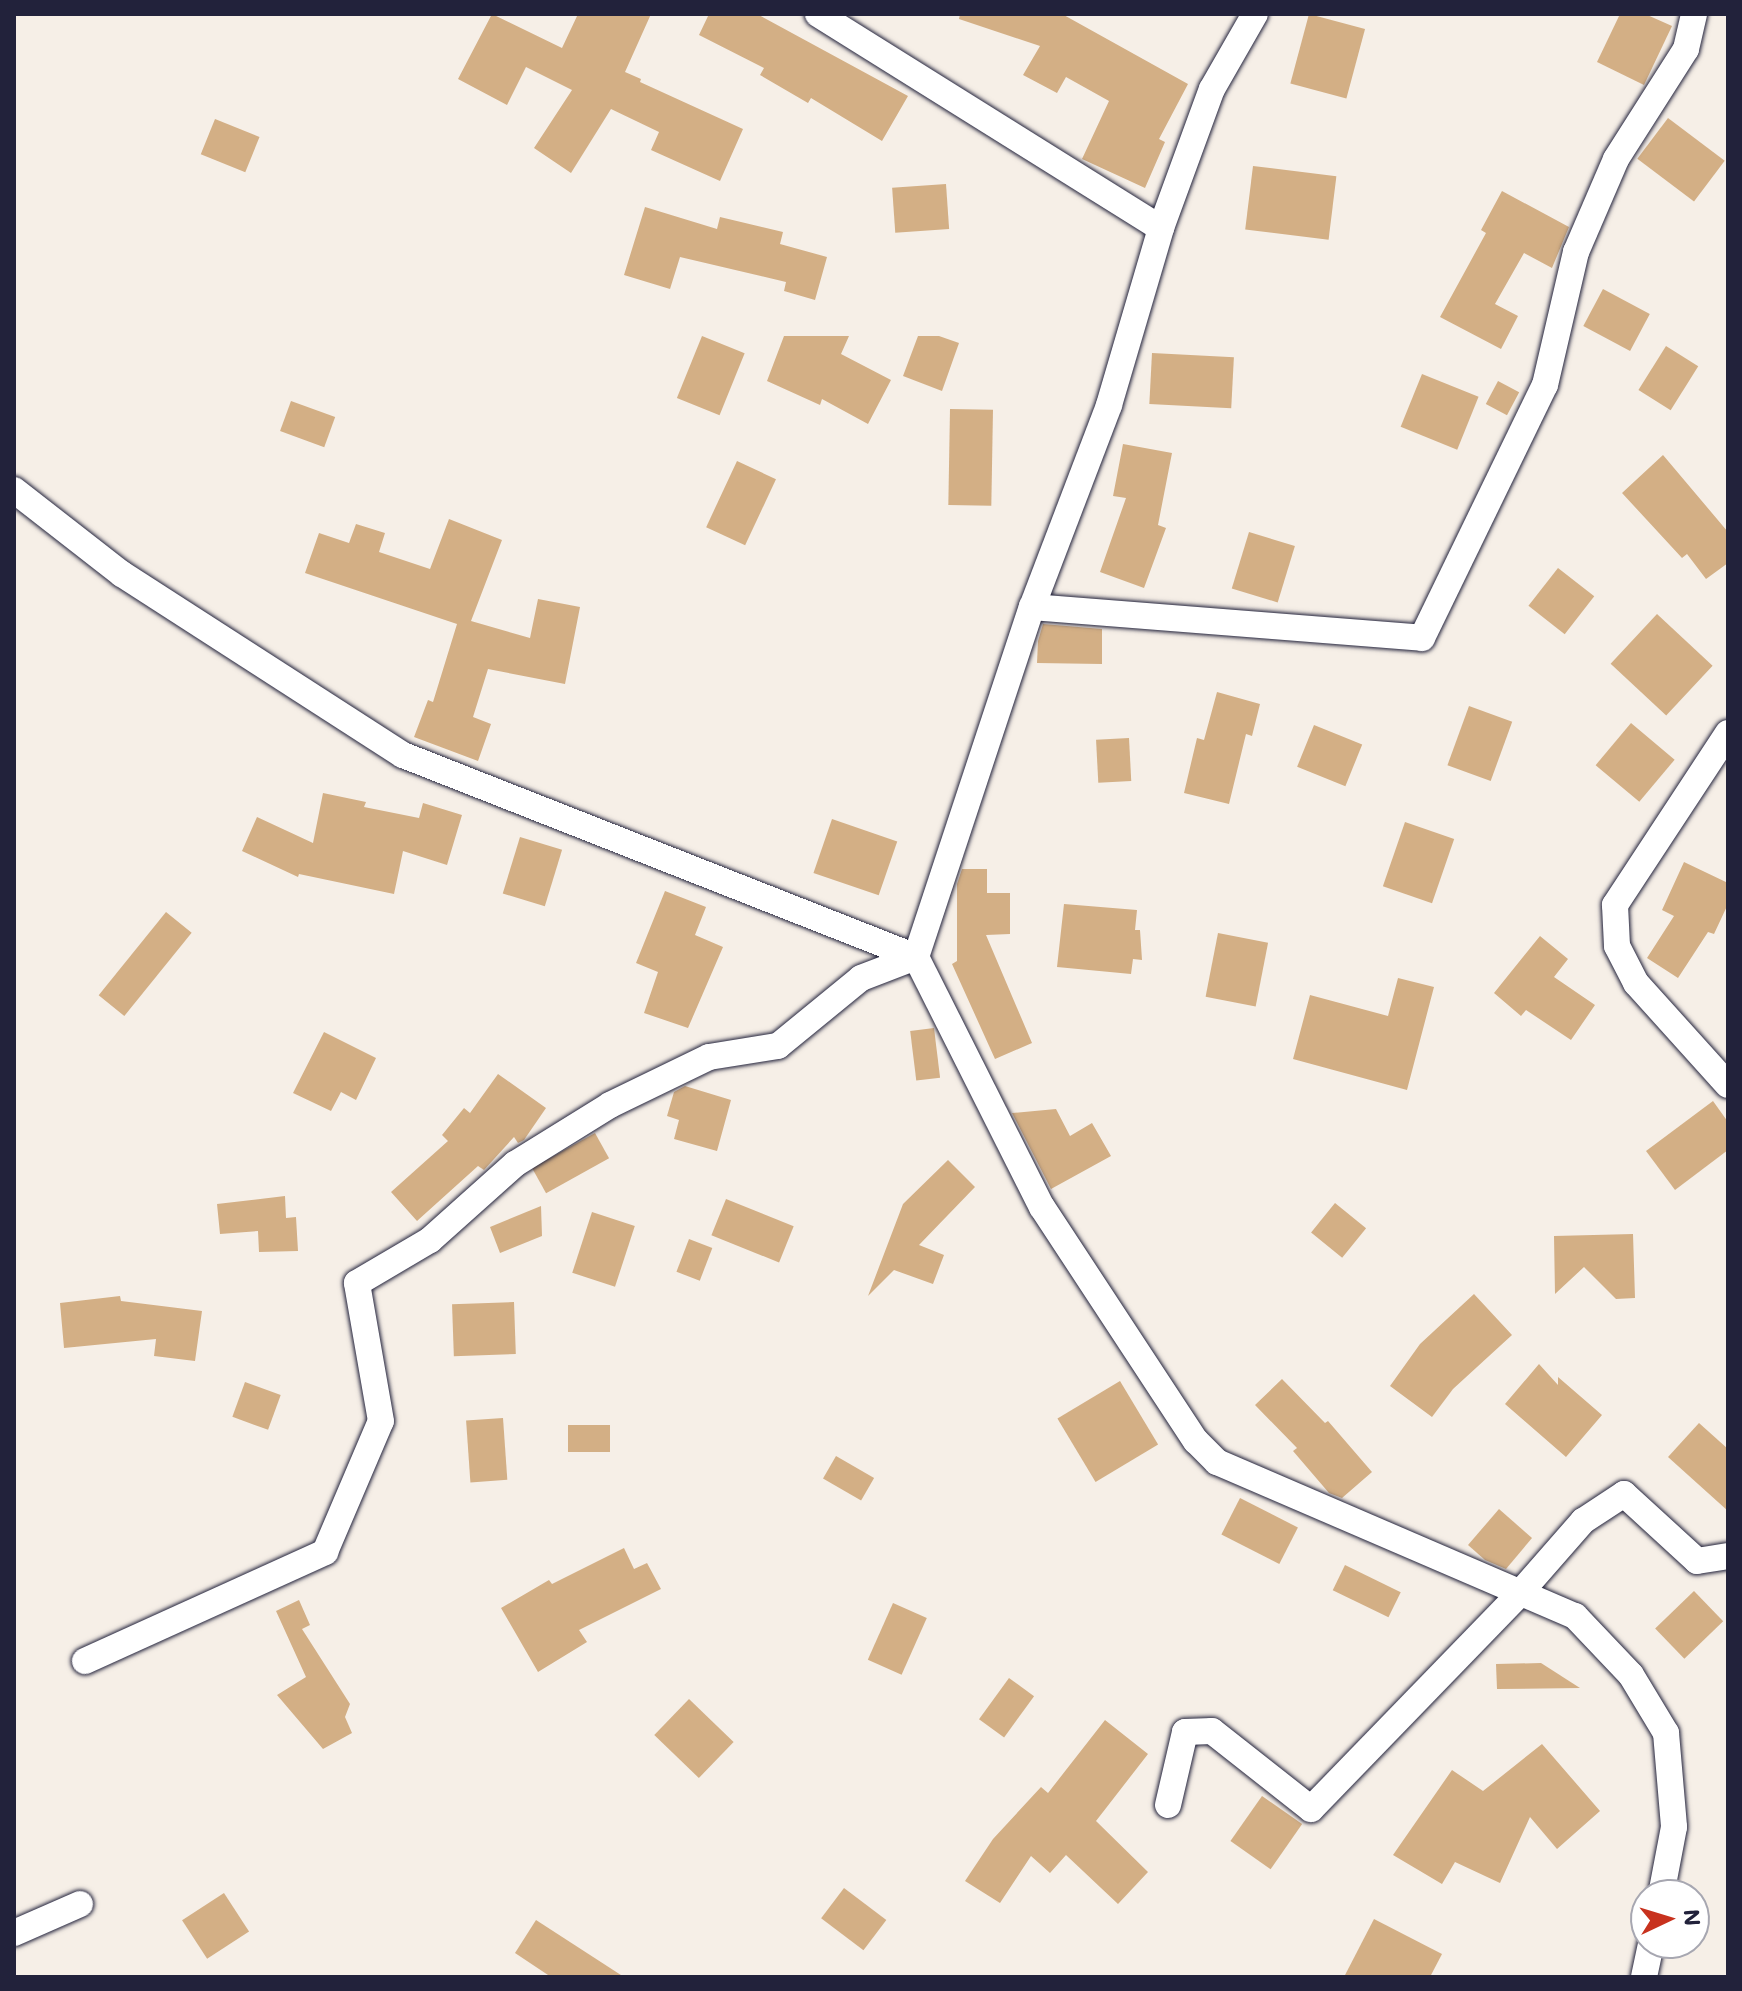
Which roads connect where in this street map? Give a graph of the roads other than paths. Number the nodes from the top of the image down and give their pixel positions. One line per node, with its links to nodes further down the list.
1 (818, 14): 4 (street)
2 (1255, 14): 4 (street)
3 (1694, 14): 6 (street)
4 (1161, 228): 6 (street)
5 (14, 490): 8 (street)
6 (1032, 607): 8 (street)
7 (1728, 733): 9 (street)
8 (916, 957): 11 (street); 12 (street)
9 (1728, 1085)
10 (1728, 1556): 11 (street)
11 (1520, 1593): 13 (street); 14 (street)
12 (85, 1661)
13 (1168, 1805)
14 (1664, 1879)
15 (80, 1904): 16 (street)
16 (14, 1933)

